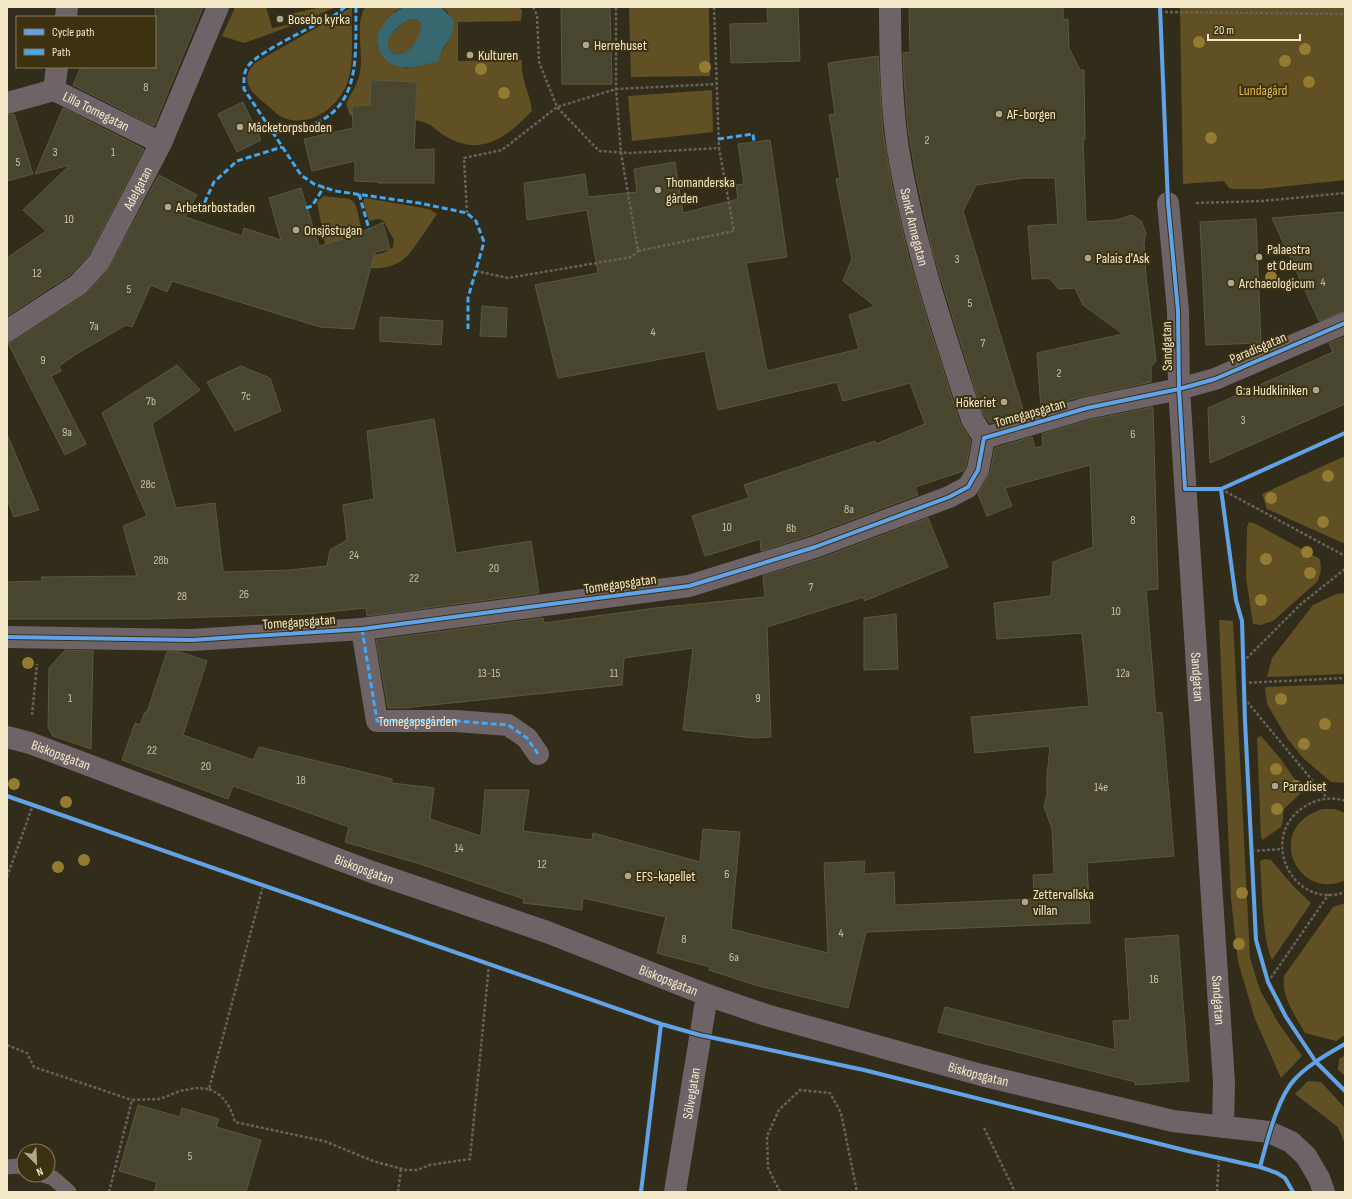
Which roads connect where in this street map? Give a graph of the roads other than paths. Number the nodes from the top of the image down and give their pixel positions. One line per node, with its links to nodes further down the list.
1 (218, 7): 6 (street, Adelgatan)
2 (890, 7): 11 (street, Sankt Annegatan)
3 (58, 68): 4 (street)
4 (54, 90): 5 (street, Lilla Tomegatan); 6 (street, Lilla Tomegatan)
5 (7, 103)
6 (160, 143): 9 (street, Adelgatan)
7 (1168, 203): 10 (street, Sandgatan)
8 (1345, 323): 10 (street, Paradisgatan)
9 (7, 331)
10 (1179, 389): 11 (street, Tomegapsgatan); 17 (street, Sandgatan)
11 (984, 438): 12 (street, Tomegapsgatan)
12 (362, 629): 13 (street, Tomegapsgatan); 15 (street, Tomegapsgården)
13 (7, 637)
14 (7, 737): 16 (street, Biskopsgatan)
15 (538, 754)
16 (707, 995): 17 (street, Biskopsgatan); 20 (street, Sölvegatan)
17 (1223, 1127): 21 (street, Biskopsgatan)
18 (56, 1181): 19 (lane)
19 (69, 1192)
20 (675, 1192)
21 (1324, 1192)

